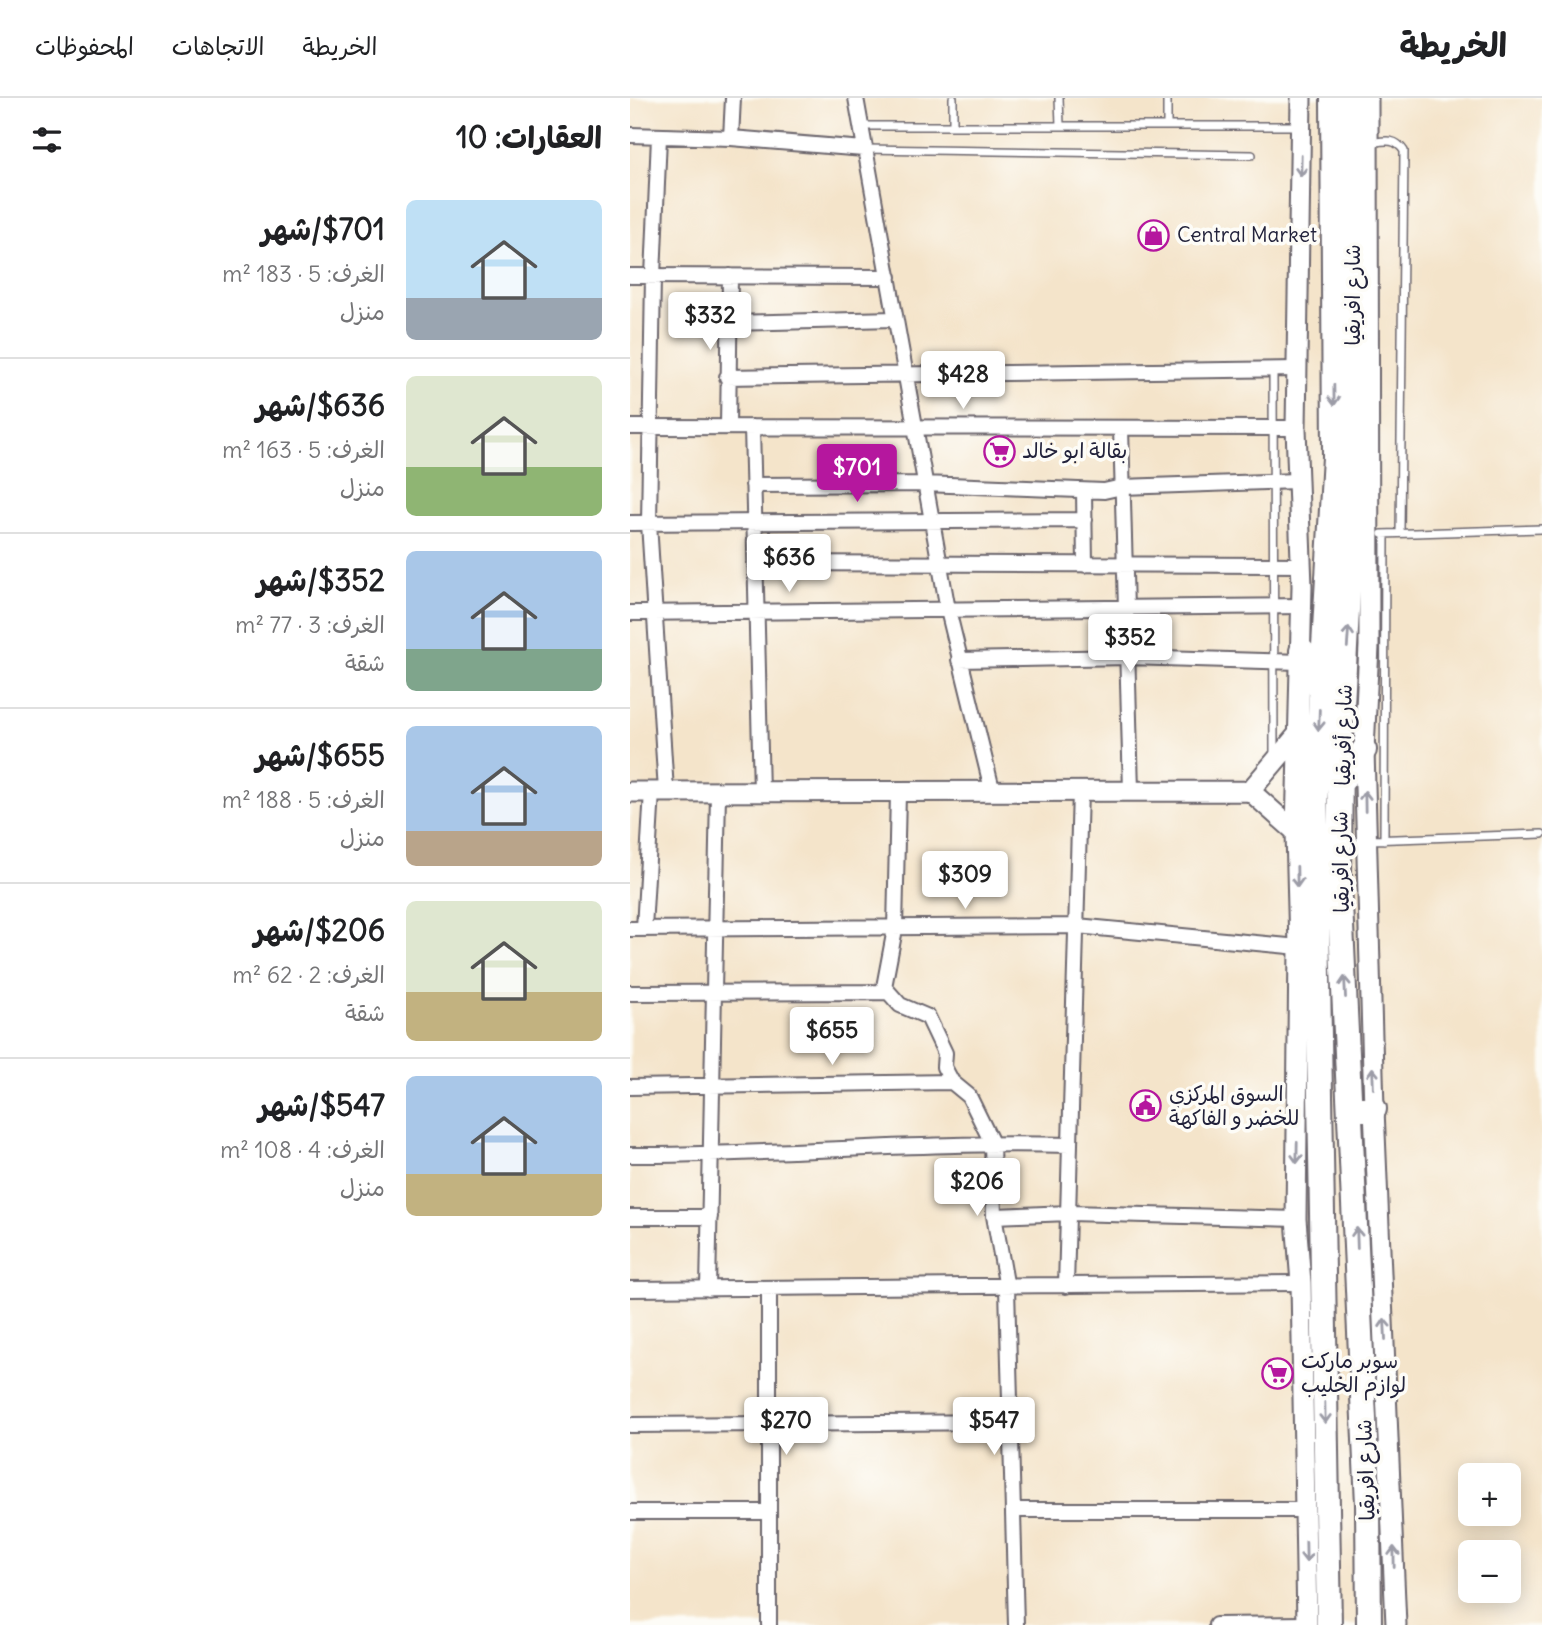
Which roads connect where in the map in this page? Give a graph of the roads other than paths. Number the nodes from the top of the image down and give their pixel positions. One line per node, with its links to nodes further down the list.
1 (733, 98): 17 (street)
2 (856, 98): 12 (street)
3 (953, 98): 13 (lane)
4 (1059, 98): 10 (lane)
5 (1167, 98): 11 (lane)
6 (1301, 98): 14 (street)
7 (1333, 98): 27 (highway, شارع افريقيا)
8 (1352, 98): 27 (highway, شارع افريقيا)
9 (1368, 98): 18 (street, شارع أفريقيا)
10 (1060, 125): 11 (lane); 13 (lane)
11 (1167, 125): 14 (lane)
12 (860, 126): 13 (lane); 19 (street)
13 (953, 126)
14 (1301, 126): 29 (street, one-way to 29)
15 (630, 135): 16 (street)
16 (659, 137): 17 (street); 22 (street)
17 (731, 138): 19 (street)
18 (1369, 143): 52 (lane); 53 (street, شارع أفريقيا)
19 (864, 149): 20 (lane); 24 (street)
20 (1252, 155)
21 (630, 276): 22 (street)
22 (653, 276): 23 (street); 32 (street)
23 (730, 276): 24 (street); 26 (street)
24 (888, 277): 25 (street)
25 (894, 319): 26 (street); 30 (street)
26 (729, 323): 31 (street)
27 (1344, 327): 71 (highway, شارع افريقيا, one-way to 71); 75 (highway, شارع افريقيا, one-way to 27)
28 (1273, 369): 29 (street); 30 (street); 37 (lane)
29 (1297, 369): 38 (street)
30 (904, 375): 31 (street); 39 (street)
31 (727, 377): 34 (street)
32 (650, 426): 33 (street); 34 (street); 49 (street)
33 (630, 427)
34 (728, 427): 35 (street)
35 (752, 427): 39 (street); 43 (street)
36 (1121, 428): 37 (street); 39 (street); 44 (street)
37 (1273, 428): 38 (street); 41 (lane)
38 (1296, 428): 40 (street)
39 (914, 429): 42 (street)
40 (1296, 481): 41 (street); 59 (street, شارع افريقيا)
41 (1273, 482): 44 (street); 58 (lane)
42 (924, 484): 43 (street); 45 (street); 47 (street)
43 (753, 485): 50 (street)
44 (1122, 487): 45 (street); 57 (street)
45 (1084, 491): 46 (street)
46 (1085, 520): 47 (street); 56 (street)
47 (931, 521): 50 (street); 55 (street)
48 (630, 523): 49 (street)
49 (649, 523): 50 (street); 66 (street)
50 (754, 523): 54 (street)
51 (1542, 529): 52 (lane)
52 (1400, 533): 53 (lane)
53 (1377, 534): 73 (street, شارع أفريقيا); 87 (lane)
54 (755, 563): 55 (street); 64 (street)
55 (939, 564): 56 (street); 63 (street)
56 (1085, 565): 57 (street)
57 (1124, 565): 58 (street); 62 (street)
58 (1272, 565): 59 (street); 60 (lane)
59 (1301, 565): 61 (street, شارع افريقيا)
60 (1272, 606): 61 (street); 62 (street); 70 (lane)
61 (1302, 606): 68 (street, شارع افريقيا)
62 (1126, 609): 63 (street); 67 (street)
63 (948, 610): 64 (street); 69 (street)
64 (756, 611): 66 (street); 82 (street)
65 (630, 613): 66 (street)
66 (655, 614): 77 (street)
67 (1128, 657): 69 (street); 70 (street); 79 (street)
68 (1301, 657): 70 (street); 71 (highway); 72 (street, شارع افريقيا)
69 (959, 660): 76 (street)
70 (1273, 661): 74 (lane)
71 (1320, 688): 100 (highway, شارع افريقيا, one-way to 100)
72 (1299, 733): 74 (street); 85 (street, شارع افريقيا)
73 (1364, 750): 75 (highway); 87 (street, شارع أفريقيا, one-way to 73)
74 (1274, 765): 80 (street)
75 (1340, 784): 99 (highway, شارع افريقيا, one-way to 75)
76 (992, 789): 78 (street); 84 (street)
77 (659, 791): 81 (street); 83 (street); 89 (street)
78 (1080, 791): 79 (street); 88 (street)
79 (1131, 791): 80 (street)
80 (1250, 791): 85 (street)
81 (630, 792)
82 (761, 792): 83 (street); 84 (street)
83 (718, 793): 91 (street)
84 (898, 793): 90 (street)
85 (1296, 832): 92 (street, شارع افريقيا, one-way to 92)
86 (1542, 834): 87 (lane)
87 (1375, 840): 99 (street, شارع أفريقيا, one-way to 87)
88 (1077, 926): 90 (street); 92 (street); 102 (street)
89 (637, 928): 91 (street)
90 (895, 929): 91 (street); 93 (street)
91 (715, 930): 95 (street)
92 (1299, 947): 100 (street, شارع افريقيا)
93 (886, 992): 95 (street); 96 (street)
94 (630, 993): 95 (street)
95 (714, 994): 97 (street)
96 (952, 1082): 97 (street); 101 (street)
97 (712, 1086): 98 (street); 104 (street)
98 (630, 1087)
99 (1363, 1109): 123 (highway, شارع افريقيا, one-way to 99); 130 (street, شارع أفريقيا, one-way to 99)
100 (1309, 1115): 109 (street, شارع افريقيا, one-way to 109); 124 (highway, شارع افريقيا, one-way to 124)
101 (992, 1143): 102 (street); 104 (street); 106 (street)
102 (1070, 1145): 105 (street)
103 (630, 1155): 104 (street)
104 (711, 1155): 108 (street)
105 (1069, 1213): 106 (street); 109 (street); 111 (street)
106 (994, 1216): 113 (street)
107 (630, 1217): 108 (street)
108 (710, 1217): 115 (street)
109 (1296, 1219): 110 (street, شارع افريقيا)
110 (1301, 1283): 111 (street); 120 (street, شارع افريقيا)
111 (1066, 1286): 113 (street)
112 (769, 1288): 113 (street); 115 (street); 118 (street)
113 (1007, 1288): 116 (street)
114 (630, 1289): 115 (street)
115 (708, 1289)
116 (1011, 1422): 118 (street); 119 (street)
117 (630, 1425): 118 (street)
118 (769, 1426): 122 (street)
119 (1013, 1510): 120 (street); 128 (street)
120 (1305, 1510): 125 (street, شارع افريقيا, one-way to 125)
121 (630, 1512): 122 (street)
122 (769, 1512): 127 (street)
123 (1368, 1534): 124 (highway); 126 (highway, شارع افريقيا)
124 (1327, 1539): 125 (highway, شارع افريقيا)
125 (1318, 1619): 126 (highway); 129 (street)
126 (1368, 1619)
127 (769, 1625)
128 (1016, 1625)
129 (1216, 1625)
130 (1396, 1625)

